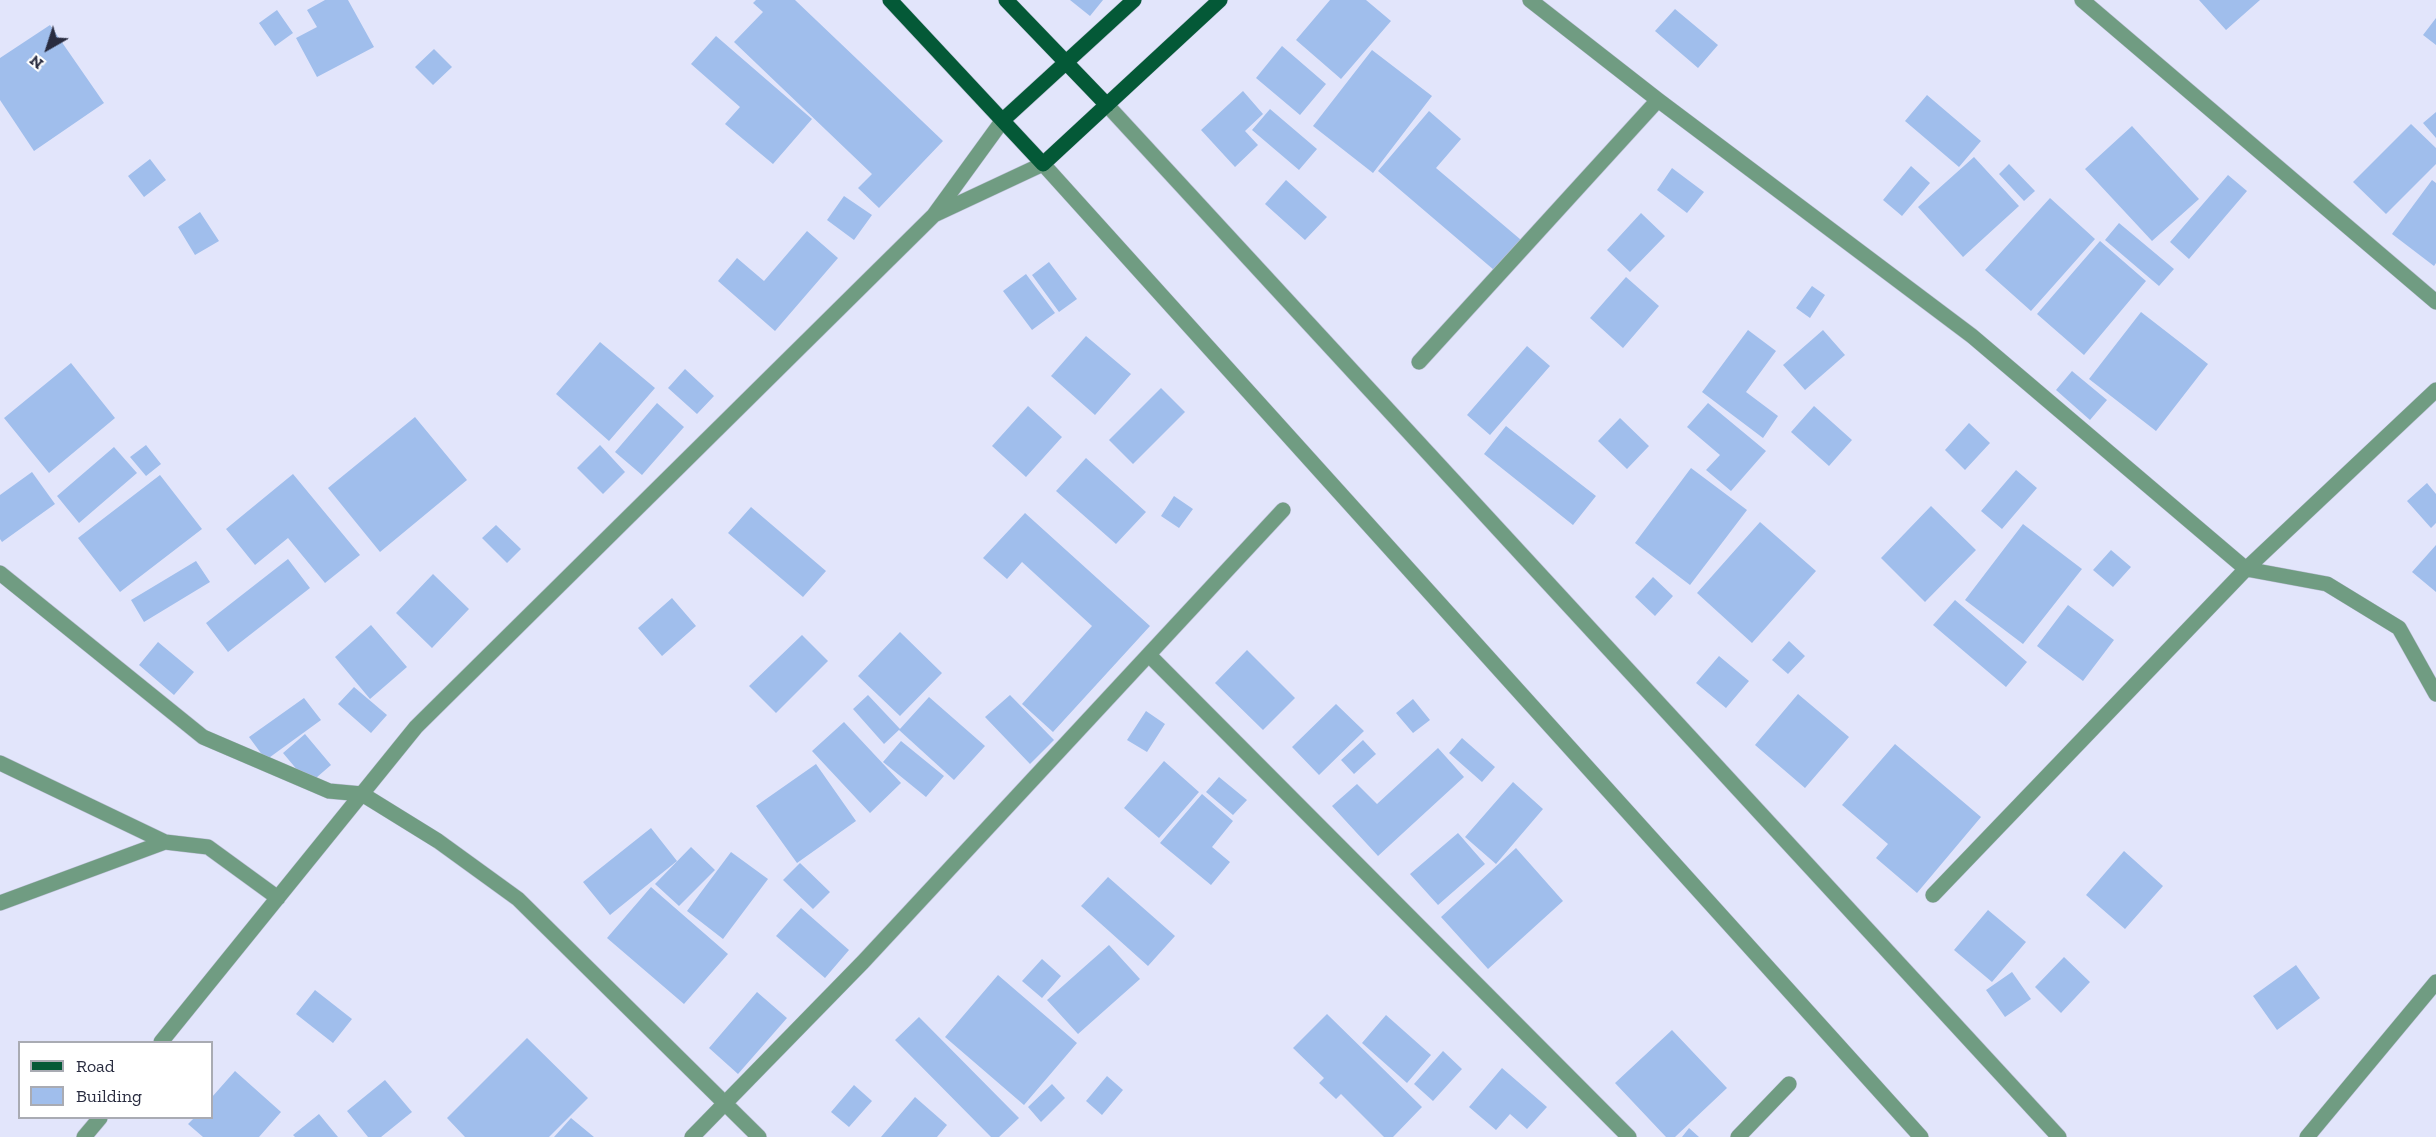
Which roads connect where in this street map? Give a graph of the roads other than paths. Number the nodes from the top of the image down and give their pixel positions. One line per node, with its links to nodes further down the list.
1 (890, 0): 10 (main road)
2 (1006, 0): 7 (main road)
3 (1134, 0): 7 (main road)
4 (1220, 0): 9 (main road)
5 (1530, 0): 8 (street)
6 (2082, 0): 13 (street)
7 (1067, 62): 9 (main road); 10 (main road)
8 (1658, 100): 14 (street); 17 (street)
9 (1107, 105): 11 (main road); 38 (street)
10 (1003, 120): 11 (main road); 12 (street)
11 (1043, 164): 12 (street); 37 (street)
12 (934, 215): 22 (street)
13 (2436, 302)
14 (1419, 362)
15 (2436, 390): 17 (street)
16 (1283, 510): 19 (street)
17 (2246, 569): 20 (street); 24 (street)
18 (0, 573): 22 (street)
19 (1149, 655): 30 (street); 35 (street)
20 (2436, 694)
21 (0, 763): 23 (street)
22 (362, 794): 25 (street); 30 (street)
23 (165, 842): 25 (street); 26 (street)
24 (1933, 895)
25 (278, 898): 28 (street)
26 (0, 903)
27 (2436, 982): 39 (street)
28 (162, 1041)
29 (1790, 1084): 36 (street)
30 (726, 1104): 33 (street); 34 (street)
31 (99, 1119): 32 (street)
32 (84, 1137)
33 (692, 1137)
34 (759, 1137)
35 (1629, 1137)
36 (1738, 1137)
37 (1921, 1137)
38 (2059, 1137)
39 (2307, 1137)

